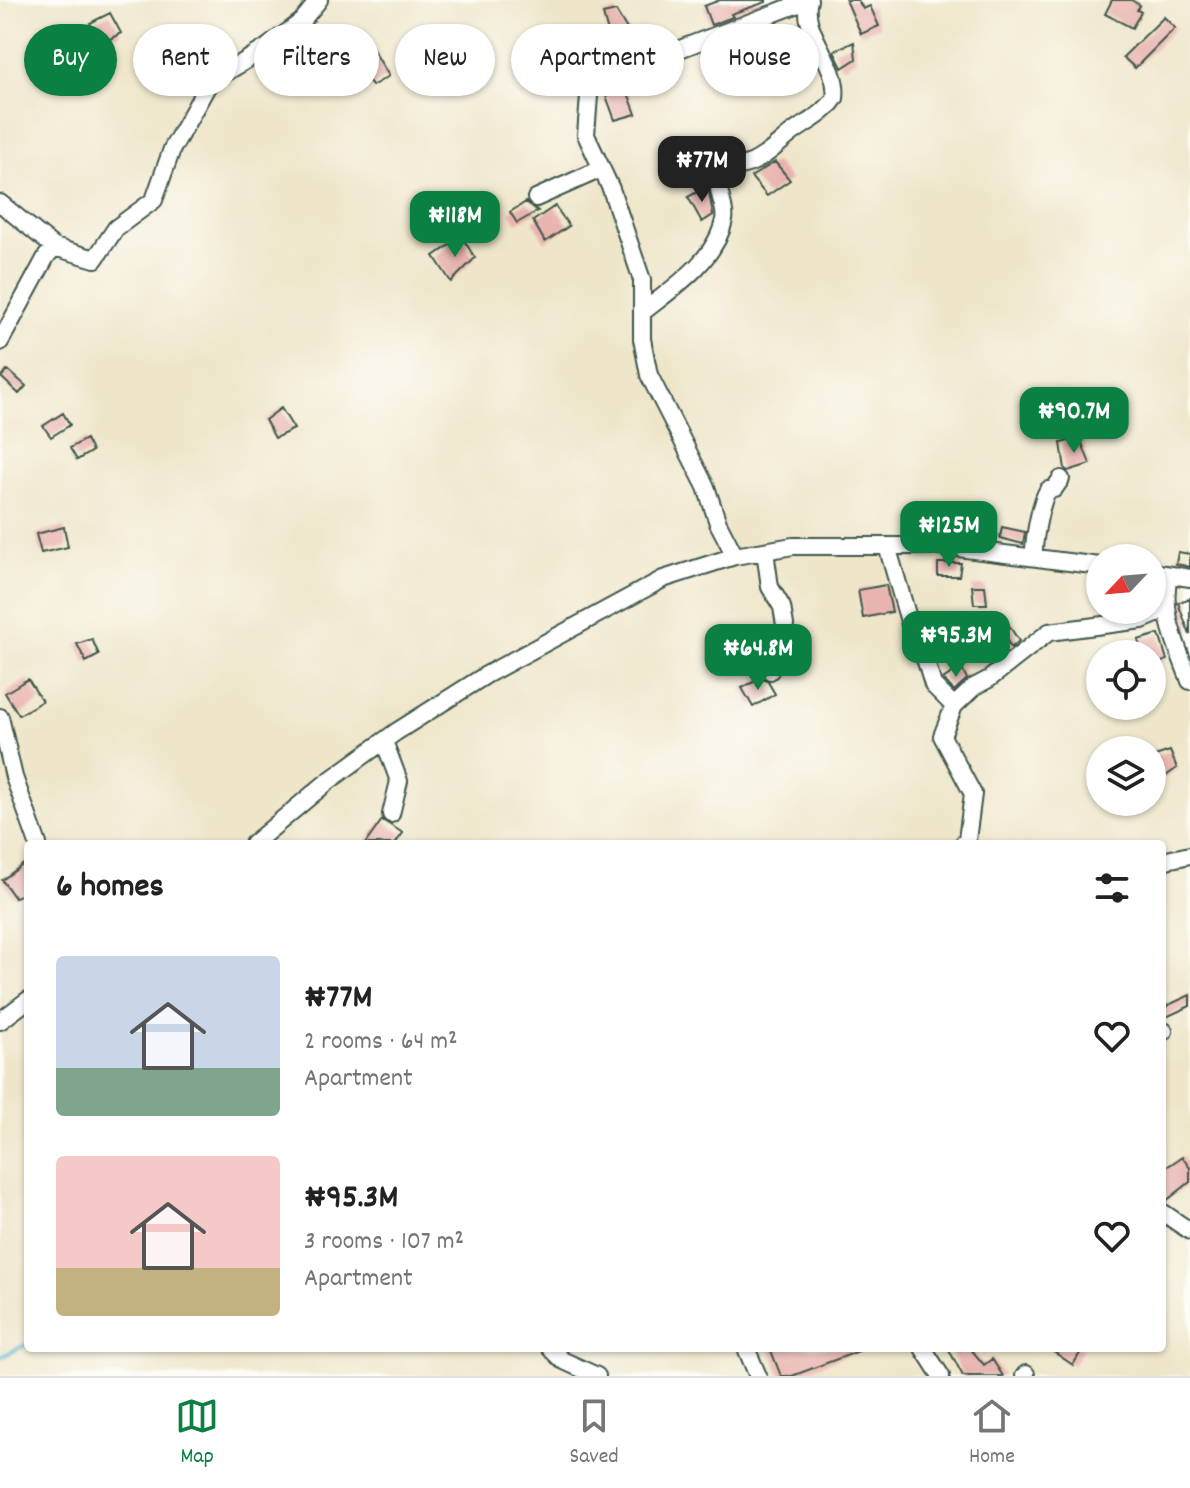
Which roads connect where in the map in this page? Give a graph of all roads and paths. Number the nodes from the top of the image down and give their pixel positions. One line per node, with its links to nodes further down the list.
1 (319, 0): 6 (street)
2 (809, 0): 3 (street); 7 (street)
3 (601, 169): 4 (street); 7 (street)
4 (536, 198)
5 (0, 203): 6 (street)
6 (54, 247): 8 (street)
7 (644, 311): 12 (street)
8 (0, 342)
9 (1061, 479): 13 (street)
10 (887, 546): 11 (street); 13 (street); 21 (street)
11 (765, 551): 12 (street); 19 (street)
12 (735, 556): 23 (street)
13 (1034, 557): 14 (street)
14 (1086, 564)
15 (1166, 575): 16 (street)
16 (1190, 578)
17 (1166, 606): 20 (street)
18 (1111, 624): 21 (street)
19 (770, 671)
20 (1190, 681)
21 (954, 706): 27 (street)
22 (0, 717): 25 (street)
23 (384, 741): 24 (street); 26 (street)
24 (391, 814)
25 (37, 840)
26 (258, 840)
27 (967, 840)
28 (1190, 855): 29 (street)
29 (1166, 860)
30 (24, 1003): 31 (street)
31 (0, 1021)
32 (1166, 1215): 33 (street)
33 (1190, 1231)
34 (554, 1352): 37 (street)
35 (748, 1352): 38 (street)
36 (926, 1352): 39 (street)
37 (597, 1376)
38 (758, 1376)
39 (941, 1376)

